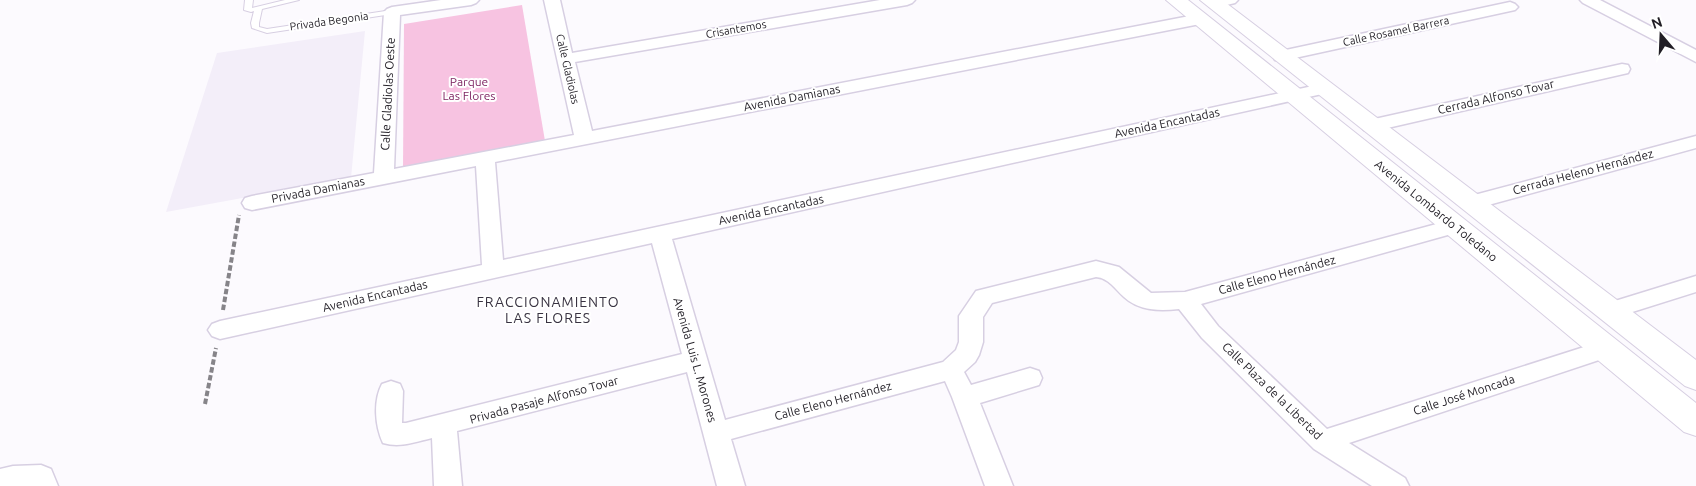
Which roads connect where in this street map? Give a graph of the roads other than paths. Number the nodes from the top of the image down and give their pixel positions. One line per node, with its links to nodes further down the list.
1 (249, 0): 10 (lane)
2 (295, 0): 10 (lane)
3 (470, 0): 11 (street)
4 (552, 0): 14 (street, Calle Gladiolas)
5 (907, 0): 14 (street, Crisantemos)
6 (1176, 0): 8 (main road, Avenida Lombardo Toledano)
7 (1588, 0): 13 (street)
8 (1214, 5): 12 (main road, Avenida Lombardo Toledano); 17 (main road, Avenida Lombardo Toledano); 19 (street, Avenida Damianas)
9 (1510, 7): 12 (street, Calle Rosamel Barrera)
10 (260, 8): 11 (lane, Privada Begonia)
11 (392, 12): 22 (street, Calle Gladiolas Oeste)
12 (1281, 56): 16 (main road, Avenida Lombardo Toledano)
13 (1696, 57)
14 (565, 59): 19 (street, Calle Gladiolas)
15 (1622, 69): 18 (street, Cerrada Alfonso Tovar)
16 (1322, 89): 17 (street, Avenida Encantadas); 18 (main road, Avenida Lombardo Toledano)
17 (1292, 95): 25 (main road, Avenida Lombardo Toledano); 26 (street, Avenida Encantadas)
18 (1370, 126): 24 (main road, Avenida Lombardo Toledano)
19 (584, 138): 21 (street, Avenida Damianas)
20 (1696, 142): 24 (street, Cerrada Heleno Hernández)
21 (485, 158): 22 (street, Avenida Damianas); 27 (street)
22 (384, 177): 23 (street, Privada Damianas)
23 (252, 203)
24 (1470, 203): 30 (main road, Avenida Lombardo Toledano)
25 (1455, 226): 29 (street, Calle Eleno Hernández); 32 (main road, Avenida Lombardo Toledano)
26 (660, 234): 27 (street, Avenida Encantadas); 33 (street, Avenida Luis L. Morones)
27 (493, 270): 31 (street, Avenida Encantadas)
28 (1696, 284): 30 (street)
29 (1185, 300): 34 (street, Calle Eleno Hernández); 42 (street, Calle Plaza de la Libertad)
30 (1610, 310): 36 (main road, Avenida Lombardo Toledano)
31 (220, 330)
32 (1606, 349): 39 (main road, Avenida Lombardo Toledano); 42 (street, Calle José Moncada)
33 (695, 360): 40 (street, Privada Pasaje Alfonso Tovar); 41 (street, Avenida Luis L. Morones)
34 (951, 370): 38 (street); 41 (street, Calle Eleno Hernández)
35 (1030, 378): 38 (street)
36 (1696, 378)
37 (391, 391): 40 (street, Privada Pasaje Alfonso Tovar)
38 (964, 397): 47 (street)
39 (1696, 422)
40 (444, 426): 45 (street)
41 (715, 434): 46 (street, Avenida Luis L. Morones)
42 (1323, 441): 48 (street, Calle Plaza de la Libertad)
43 (0, 481): 44 (street)
44 (43, 481)
45 (448, 486)
46 (731, 486)
47 (999, 486)
48 (1395, 486)

